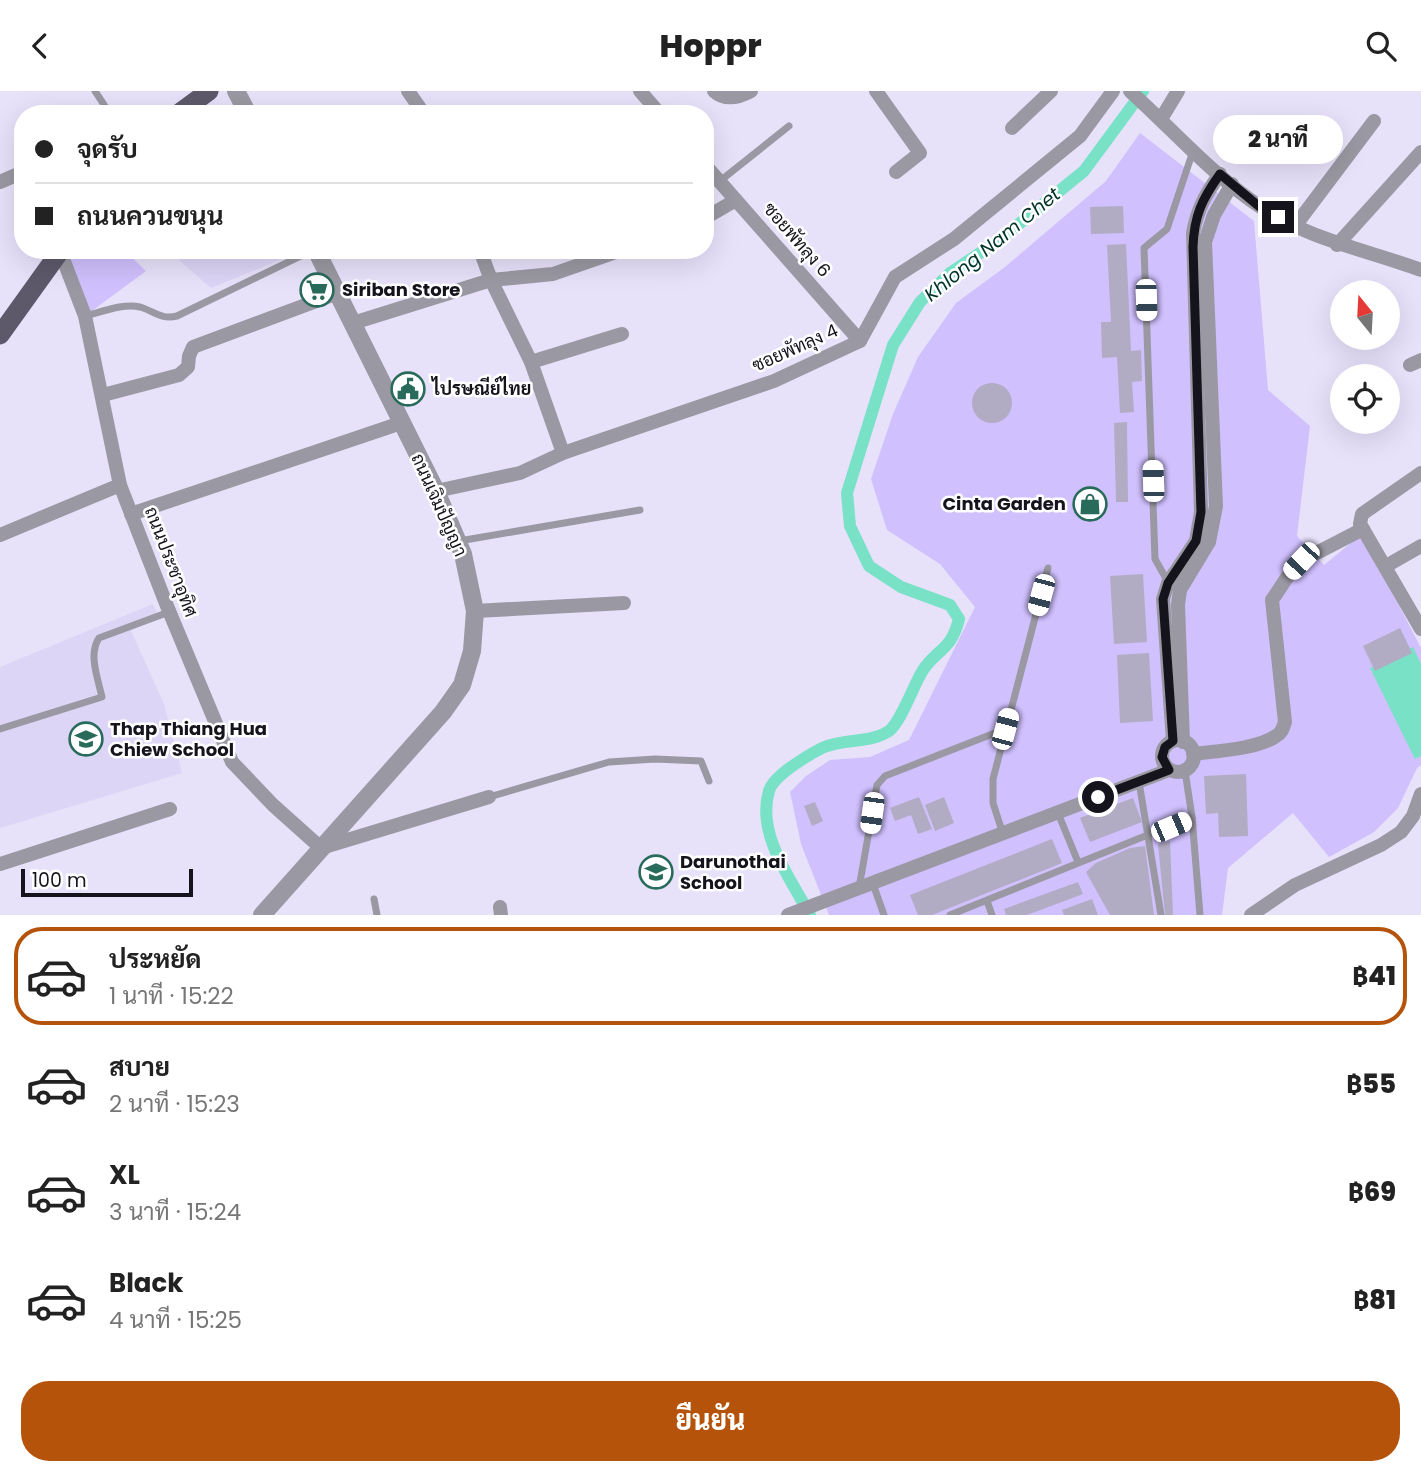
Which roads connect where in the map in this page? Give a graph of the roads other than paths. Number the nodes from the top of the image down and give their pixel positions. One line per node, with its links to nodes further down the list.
1 (209, 91): 10 (main road)
2 (640, 91): 11 (street)
3 (714, 91): 4 (street)
4 (751, 91)
5 (876, 91): 18 (street)
6 (1051, 91): 15 (street)
7 (1113, 91): 40 (street, ซอยพัทลุง 4)
8 (1130, 91): 12 (street)
9 (1178, 91): 12 (street)
10 (190, 105)
11 (652, 105)
12 (1158, 117): 16 (street)
13 (1374, 121): 24 (street)
14 (789, 126): 21 (lane)
15 (1012, 128)
16 (1193, 150): 20 (street); 59 (lane)
17 (1421, 152): 26 (street)
18 (896, 172)
19 (714, 175): 21 (street, ซอยพัทลุง 6)
20 (1226, 179): 24 (street); 25 (street)
21 (719, 181): 22 (street, ซอยพัทลุง 6)
22 (736, 200): 23 (street); 40 (street, ซอยพัทลุง 6)
23 (714, 213)
24 (1294, 226): 26 (street)
25 (1199, 242): 44 (street); 45 (street)
26 (1337, 245): 33 (street)
27 (54, 259): 39 (main road)
28 (63, 259): 36 (street, ถนนประชาอุทิศ)
29 (296, 259): 36 (lane)
30 (320, 259): 35 (street, ถนนเจิมปัญญา)
31 (483, 259): 34 (street)
32 (596, 259): 34 (street)
33 (1421, 270)
34 (491, 280): 37 (street); 41 (street)
35 (338, 293): 37 (street, ถนนเจิมปัญญา); 42 (street)
36 (85, 316): 42 (street, ถนนประชาอุทิศ)
37 (353, 323): 43 (street, ถนนเจิมปัญญา)
38 (622, 334): 41 (street)
39 (0, 335)
40 (860, 341): 46 (street, ซอยพัทลุง 4)
41 (531, 362): 46 (street)
42 (103, 395): 48 (street, ถนนประชาอุทิศ)
43 (401, 423): 49 (street, ถนนเจิมปัญญา); 51 (street)
44 (1214, 436): 45 (street); 56 (street)
45 (1199, 439): 56 (street)
46 (563, 453): 49 (street, ซอยพัทลุง 4)
47 (1421, 473): 52 (street)
48 (120, 485): 51 (street, ถนนประชาอุทิศ); 53 (street)
49 (436, 491): 54 (street, ถนนเจิมปัญญา)
50 (640, 510): 54 (lane)
51 (131, 514): 62 (street, ถนนประชาอุทิศ)
52 (1363, 529): 57 (street); 67 (street)
53 (0, 535)
54 (458, 541): 61 (street, ถนนเจิมปัญญา)
55 (1421, 546): 57 (street)
56 (1196, 553): 59 (street); 66 (street)
57 (1385, 566): 63 (street)
58 (1048, 568): 65 (lane)
59 (1168, 583): 66 (street)
60 (624, 603): 61 (street)
61 (475, 611): 79 (street, ถนนเจิมปัญญา)
62 (169, 612): 64 (lane); 79 (street, ถนนประชาอุทิศ)
63 (1421, 629)
64 (0, 729)
65 (1005, 729): 77 (lane); 82 (lane)
66 (1178, 742): 67 (street); 68 (street)
67 (1193, 754): 69 (street)
68 (1169, 770): 69 (street); 71 (street)
69 (1185, 771): 76 (lane)
70 (709, 781): 73 (lane)
71 (1139, 782): 75 (street); 78 (lane)
72 (1421, 795): 93 (street)
73 (489, 797): 79 (street)
74 (170, 809): 81 (street)
75 (1058, 813): 77 (street); 80 (lane)
76 (1192, 817): 78 (lane); 92 (lane)
77 (1003, 834): 82 (street)
78 (1149, 836): 80 (lane); 91 (lane)
79 (321, 848): 85 (street, ถนนเจิมปัญญา)
80 (1078, 862): 84 (lane)
81 (0, 864)
82 (866, 887): 87 (street); 88 (lane)
83 (374, 899): 86 (lane)
84 (987, 901): 89 (lane); 90 (lane)
85 (262, 915)
86 (377, 915)
87 (788, 915)
88 (884, 915)
89 (950, 915)
90 (992, 915)
91 (1161, 915)
92 (1200, 915)
93 (1251, 915)

